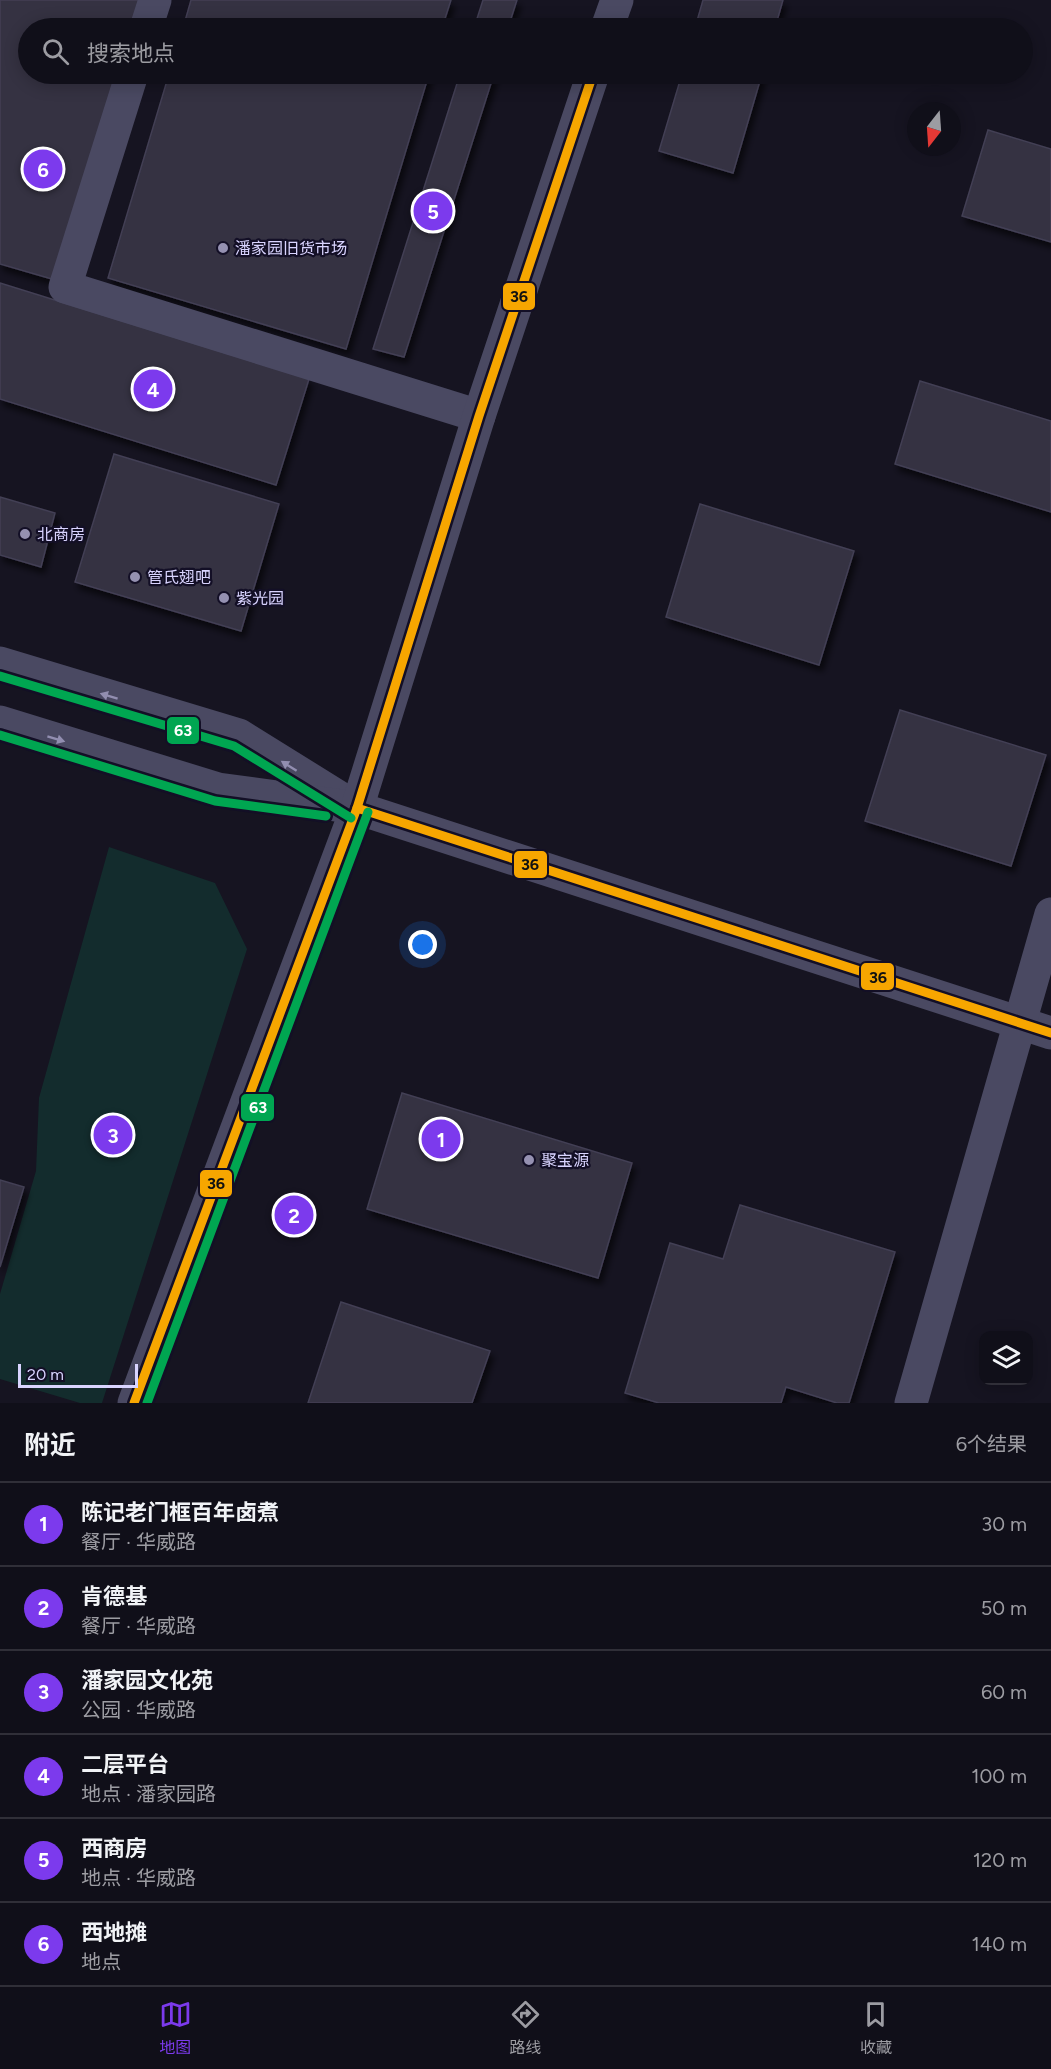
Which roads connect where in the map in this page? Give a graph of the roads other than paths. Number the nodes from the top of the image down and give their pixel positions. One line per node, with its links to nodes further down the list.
1 (155, 0): 3 (street)
2 (617, 0): 4 (street)
3 (149, 18)
4 (611, 18)
5 (129, 84): 7 (street)
6 (589, 84): 7 (street)
7 (479, 416): 10 (street)
8 (0, 663): 10 (street, one-way to 8)
9 (0, 722): 10 (street, one-way to 10)
10 (357, 808): 12 (street); 14 (street)
11 (1051, 914): 12 (street)
12 (1020, 1024): 13 (street); 15 (street)
13 (1051, 1033)
14 (134, 1403)
15 (911, 1403)

